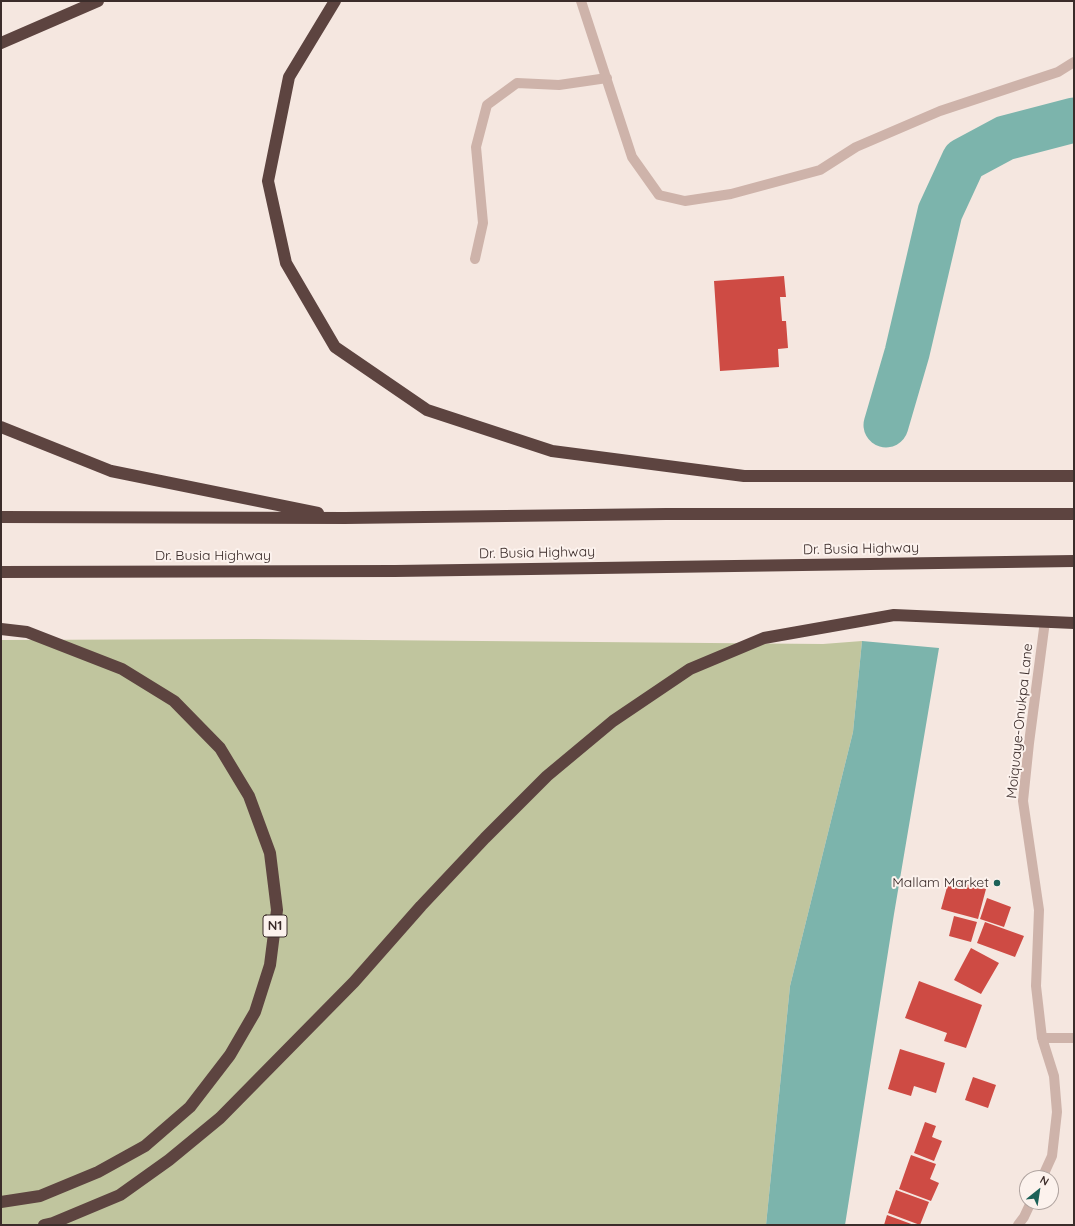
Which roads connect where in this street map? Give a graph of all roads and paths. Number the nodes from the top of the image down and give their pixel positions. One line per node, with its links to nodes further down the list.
1 (98, 1): 4 (highway)
2 (335, 1): 9 (highway)
3 (581, 1): 6 (lane)
4 (1, 43)
5 (1074, 62): 6 (lane)
6 (607, 78): 7 (lane)
7 (475, 259)
8 (1, 426): 12 (highway)
9 (1074, 476)
10 (1074, 514): 12 (highway)
11 (1, 517): 12 (highway)
12 (345, 518)
13 (1074, 561): 14 (highway, Dr. Busia Highway)
14 (1, 572)
15 (1045, 621): 16 (highway); 18 (lane, Moiquaye-Onukpa Lane); 23 (highway)
16 (1074, 623)
17 (1, 629): 21 (highway, N1)
18 (1042, 1038): 19 (lane); 20 (lane, Moiquaye-Onukpa Lane)
19 (1074, 1038)
20 (1046, 1170)
21 (1, 1202)
22 (1027, 1210): 24 (lane)
23 (44, 1225)
24 (1018, 1225)

